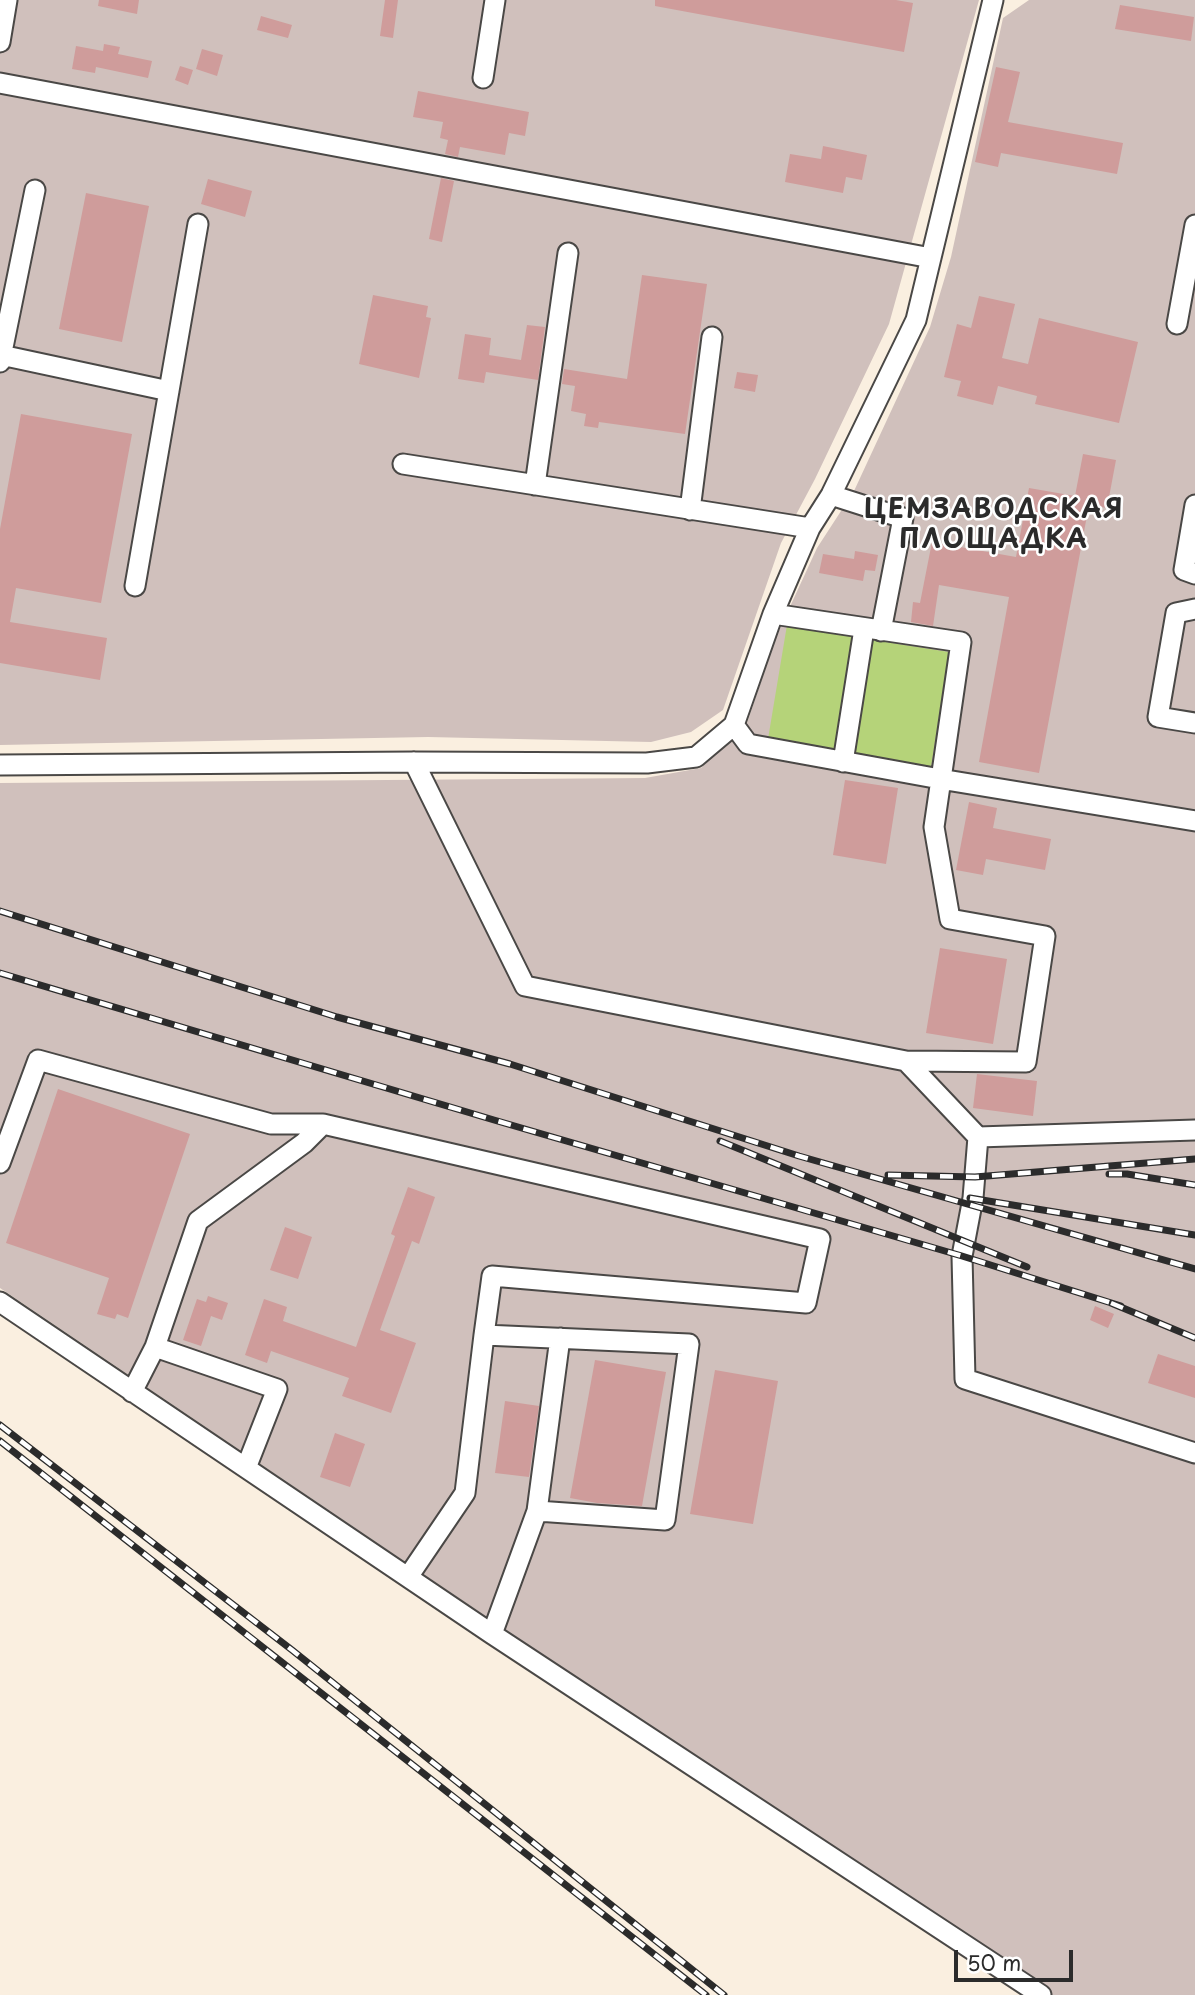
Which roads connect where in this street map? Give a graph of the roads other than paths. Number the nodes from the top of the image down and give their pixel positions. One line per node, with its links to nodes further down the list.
1 (7, 0): 4 (street)
2 (495, 0): 5 (street)
3 (993, 0): 11 (street)
4 (0, 41)
5 (483, 78)
6 (0, 83): 11 (street)
7 (35, 190): 14 (street)
8 (198, 224): 15 (street)
9 (1195, 225): 12 (street)
10 (568, 253): 17 (street)
11 (931, 258): 18 (street)
12 (1177, 324)
13 (712, 337): 20 (street)
14 (1, 359): 15 (street)
15 (169, 391): 23 (street)
16 (403, 464): 17 (street)
17 (536, 485): 20 (street)
18 (831, 495): 21 (street); 26 (street)
19 (1195, 505): 22 (street)
20 (690, 510): 21 (street)
21 (810, 528): 25 (street)
22 (1195, 574)
23 (135, 586)
24 (1195, 609): 27 (street)
25 (773, 614): 26 (street); 28 (street)
26 (873, 630): 30 (street); 32 (street)
27 (1195, 723)
28 (734, 725): 29 (street); 30 (street)
29 (414, 762): 31 (street); 34 (street)
30 (844, 762): 32 (street)
31 (0, 765)
32 (940, 779): 33 (street); 34 (street)
33 (1195, 821)
34 (906, 1061): 37 (street)
35 (323, 1124): 38 (street); 40 (street); 42 (street)
36 (1195, 1130): 37 (street)
37 (978, 1137): 44 (street)
38 (0, 1163)
39 (0, 1303): 43 (street)
40 (484, 1335): 41 (street); 47 (street)
41 (559, 1338): 46 (street); 46 (street)
42 (155, 1347): 43 (street); 45 (street)
43 (132, 1392): 45 (street)
44 (1195, 1453)
45 (246, 1468): 47 (street)
46 (537, 1510): 48 (street)
47 (408, 1577): 48 (street)
48 (492, 1634): 49 (street)
49 (1041, 1995)

